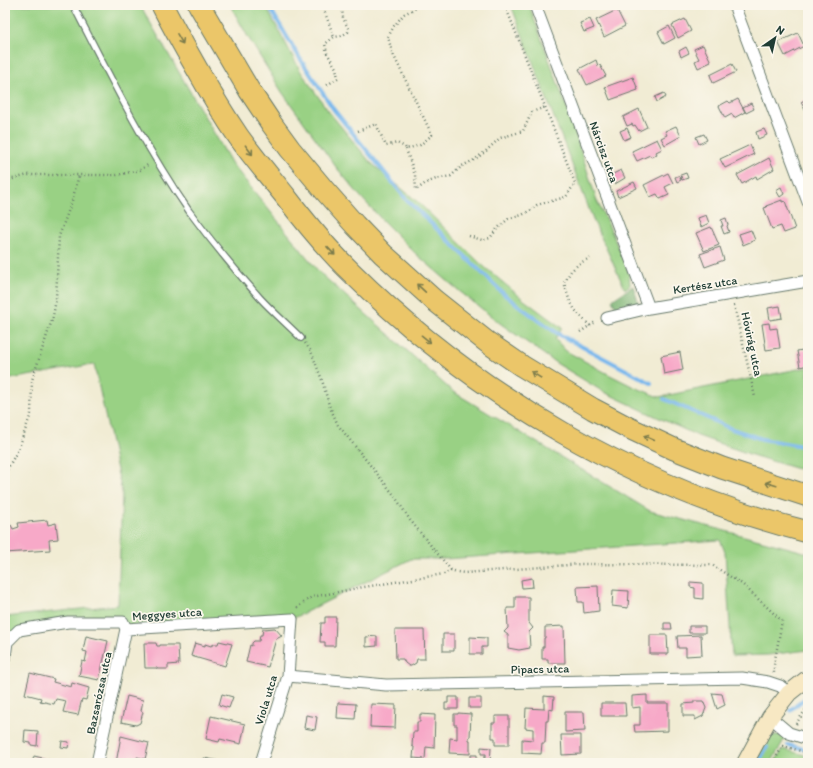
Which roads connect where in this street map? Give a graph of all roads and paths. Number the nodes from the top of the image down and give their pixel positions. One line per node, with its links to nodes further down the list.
1 (73, 5): 17 (lane)
2 (162, 5): 33 (highway, one-way to 33)
3 (199, 5): 32 (highway, one-way to 3)
4 (322, 5): 12 (path)
5 (349, 5): 12 (path)
6 (413, 5): 11 (path)
7 (422, 5): 11 (path)
8 (505, 5): 14 (path)
9 (535, 5): 25 (street, Nárcisz utca)
10 (734, 5): 20 (street)
11 (418, 7): 16 (path)
12 (334, 37): 13 (path)
13 (327, 85)
14 (545, 107): 16 (path); 21 (path)
15 (358, 131): 16 (path)
16 (406, 150)
17 (156, 159): 18 (path); 29 (lane)
18 (79, 175): 19 (path); 31 (path)
19 (5, 181)
20 (808, 202)
21 (469, 236)
22 (590, 258): 27 (path)
23 (808, 281): 24 (street, Kertész utca)
24 (732, 294): 25 (street, Kertész utca); 30 (path, Hóvirág utca)
25 (648, 308): 26 (street, Kertész utca)
26 (607, 318): 27 (path)
27 (590, 326): 28 (path)
28 (580, 332)
29 (302, 338): 36 (path)
30 (755, 397)
31 (5, 474)
32 (808, 496)
33 (808, 532)
34 (8, 553): 35 (path)
35 (5, 561)
36 (451, 570): 37 (path); 43 (path)
37 (292, 619): 38 (street, Meggyes utca); 41 (street, Viola utca)
38 (126, 629): 39 (street, Meggyes utca); 49 (street, Bazsarózsa utca)
39 (6, 642): 40 (street)
40 (5, 657)
41 (288, 676): 43 (street, Pipacs utca); 50 (street, Viola utca)
42 (808, 678): 44 (street)
43 (775, 684): 44 (street, Pipacs utca)
44 (789, 693): 45 (street)
45 (770, 717): 46 (street); 51 (street)
46 (808, 740)
47 (783, 746): 48 (path)
48 (808, 753)
49 (97, 763)
50 (260, 763)
51 (745, 763)

